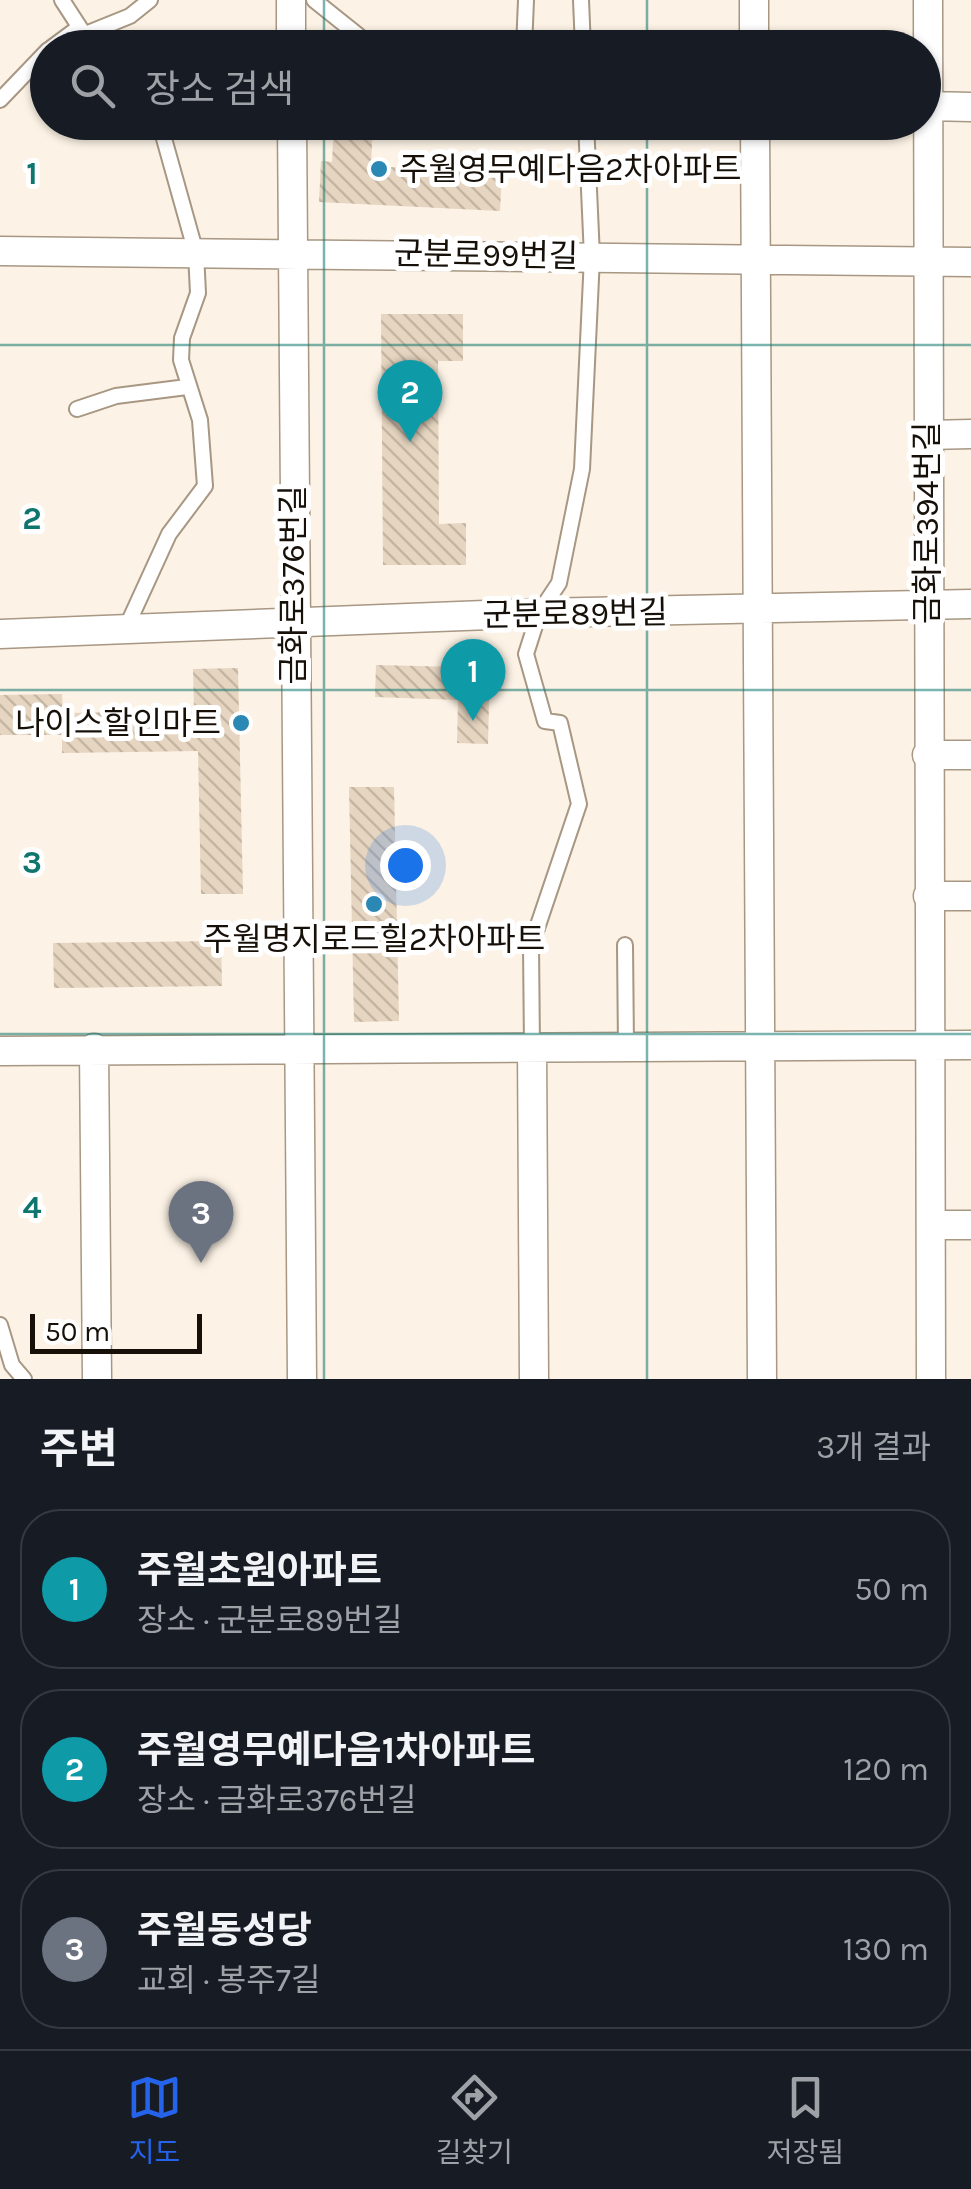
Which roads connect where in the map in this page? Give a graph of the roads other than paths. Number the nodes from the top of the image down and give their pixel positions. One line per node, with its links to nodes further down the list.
1 (62, 0): 9 (lane)
2 (150, 0): 10 (lane)
3 (291, 0): 11 (street)
4 (314, 0): 12 (lane)
5 (526, 0): 13 (lane)
6 (581, 0): 14 (lane)
7 (754, 0): 15 (street)
8 (928, 0): 16 (street, 금화로394번길)
9 (81, 30)
10 (100, 30)
11 (291, 30)
12 (352, 30)
13 (525, 30)
14 (582, 30)
15 (754, 30)
16 (928, 30)
17 (30, 68): 18 (lane)
18 (0, 100)
19 (941, 106): 20 (street)
20 (971, 106)
21 (164, 140): 27 (lane)
22 (292, 140): 28 (street, 금화로376번길)
23 (587, 140): 29 (lane)
24 (755, 140): 30 (street)
25 (928, 140): 31 (street, 금화로394번길)
26 (0, 251): 27 (street, 군분로99번길)
27 (196, 252): 28 (street, 군분로99번길); 33 (lane)
28 (292, 252): 29 (street, 군분로99번길); 41 (street, 금화로376번길)
29 (592, 258): 30 (street, 군분로99번길); 40 (lane)
30 (756, 262): 31 (street, 군분로99번길); 39 (street)
31 (927, 262): 32 (street, 군분로99번길); 36 (street, 금화로394번길)
32 (971, 262)
33 (187, 387): 34 (lane); 42 (lane)
34 (78, 410)
35 (971, 434): 36 (street)
36 (928, 435): 37 (street, 금화로394번길)
37 (926, 604): 38 (street, 군분로89번길); 39 (street, 군분로89번길); 44 (street, 금화로394번길)
38 (971, 604)
39 (758, 610): 40 (street, 군분로89번길); 49 (street)
40 (540, 613): 41 (street, 군분로89번길); 52 (lane)
41 (294, 622): 42 (street, 군분로89번길); 55 (street, 금화로376번길)
42 (126, 629): 43 (street, 군분로89번길)
43 (0, 634)
44 (928, 755): 45 (street); 46 (street, 금화로394번길)
45 (971, 755)
46 (928, 896): 47 (street); 50 (street, 금화로394번길)
47 (971, 896)
48 (625, 944): 53 (lane)
49 (761, 1046): 50 (street); 53 (street); 64 (street)
50 (930, 1046): 51 (street); 57 (street, 금화로394번길)
51 (971, 1046)
52 (532, 1047): 53 (street); 55 (street); 63 (street)
53 (626, 1047)
54 (94, 1048): 55 (street); 56 (street); 61 (street)
55 (296, 1048): 62 (street, 금화로376번길)
56 (0, 1050)
57 (932, 1225): 58 (street); 65 (street, 금화로394번길)
58 (971, 1226)
59 (0, 1325): 60 (lane)
60 (24, 1379)
61 (97, 1379)
62 (302, 1379)
63 (534, 1379)
64 (762, 1379)
65 (931, 1379)

